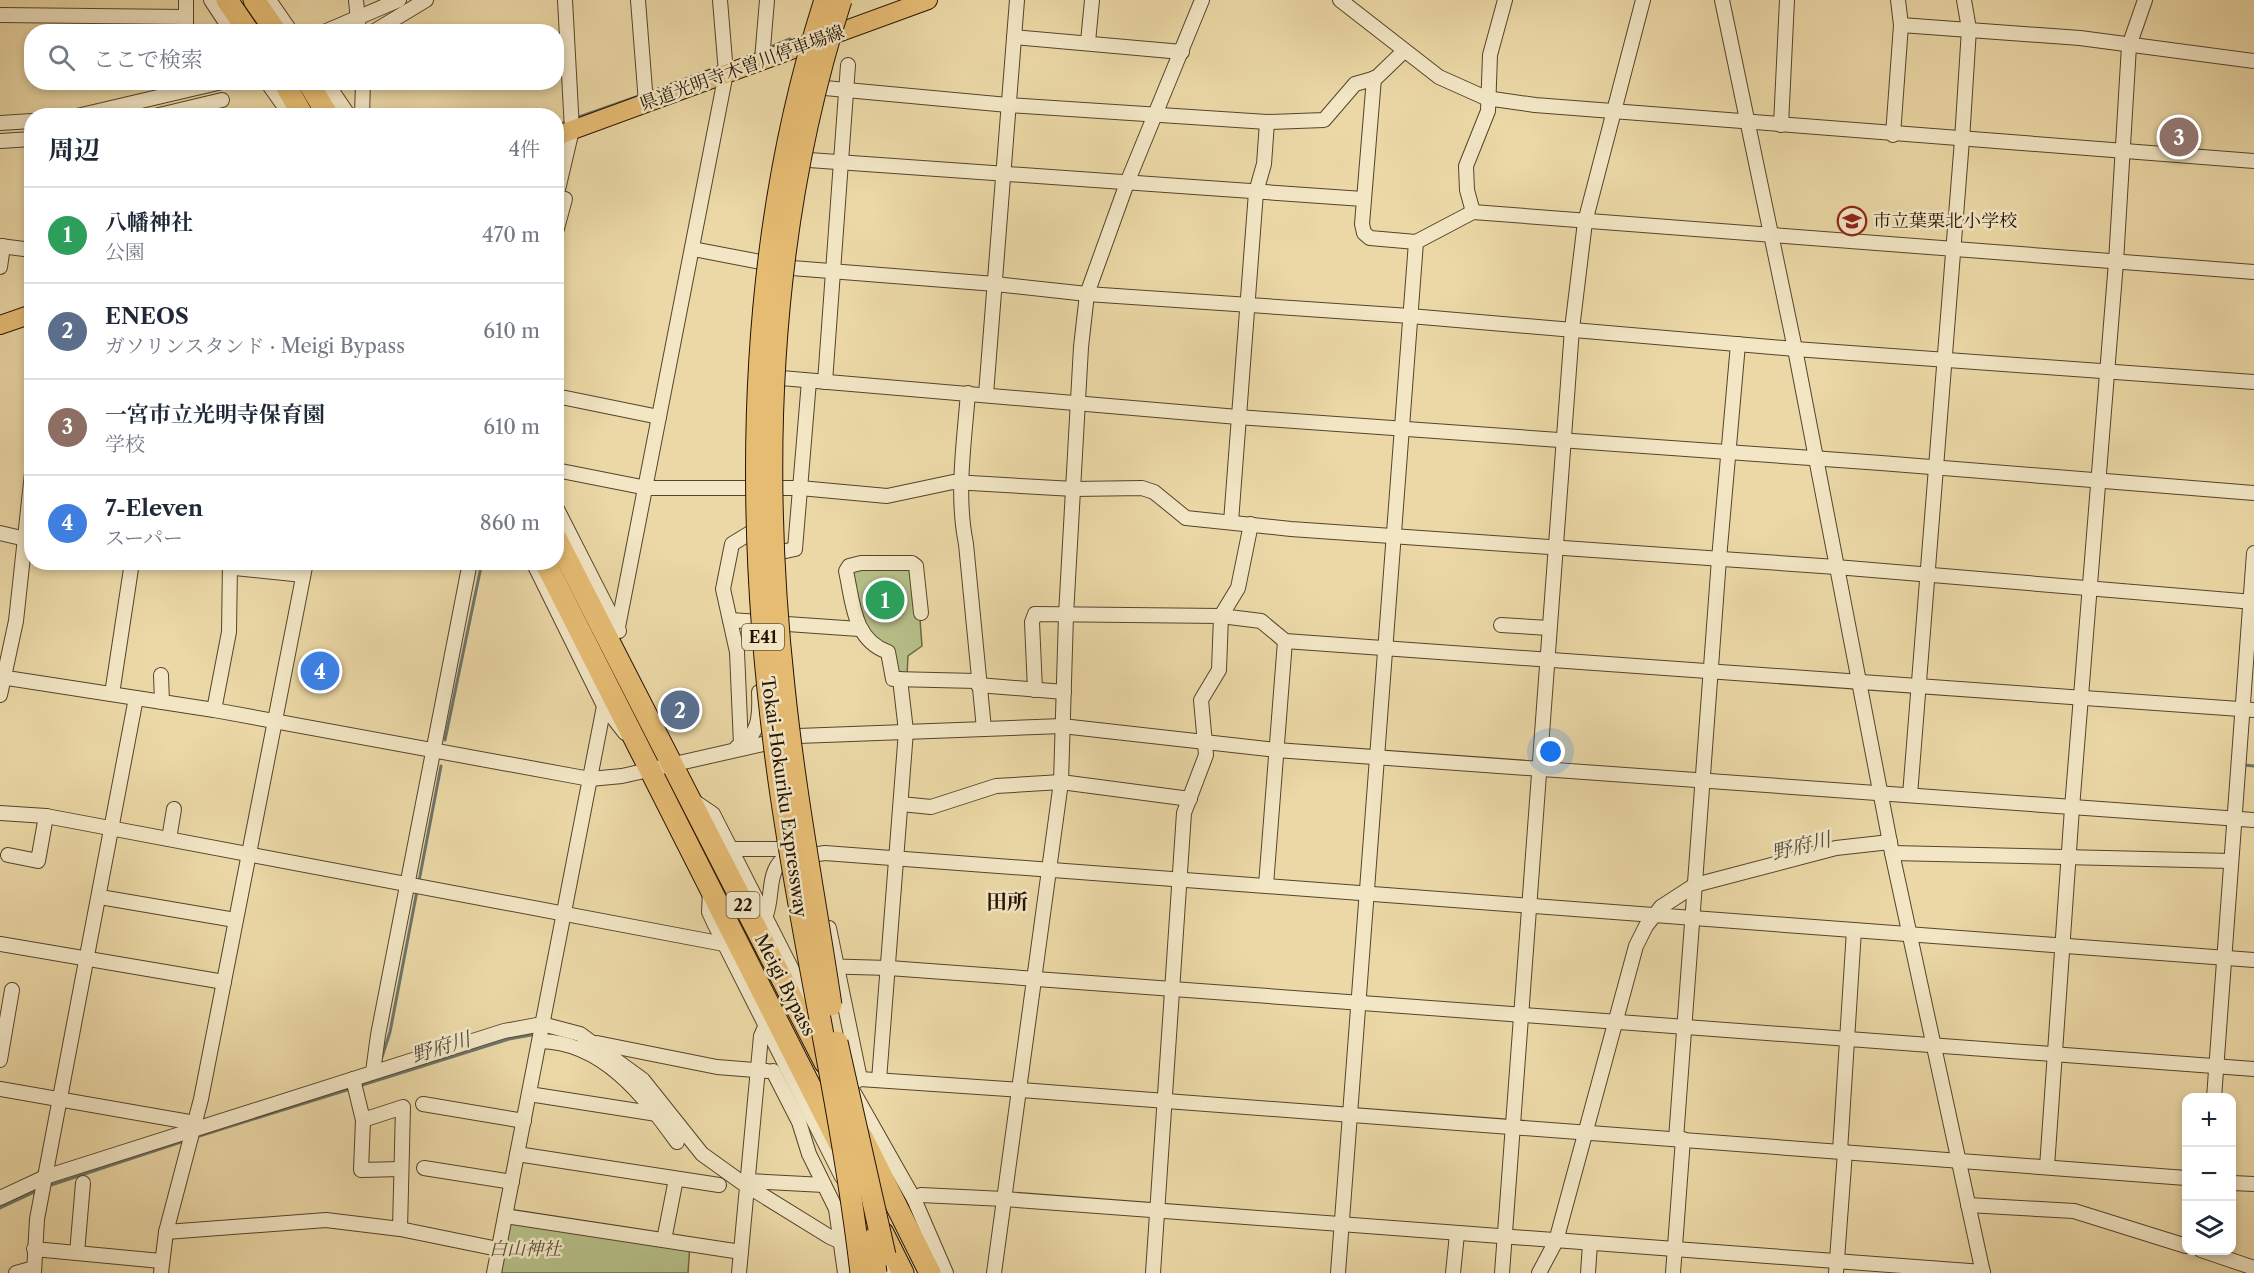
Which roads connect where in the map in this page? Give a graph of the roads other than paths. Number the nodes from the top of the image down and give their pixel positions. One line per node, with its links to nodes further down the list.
1 (186, 0): 30 (street)
2 (211, 0): 32 (street)
3 (227, 0): 33 (highway)
4 (254, 0): 34 (highway)
5 (269, 0): 35 (street)
6 (356, 0): 36 (street)
7 (399, 0): 37 (street)
8 (426, 0): 38 (street)
9 (565, 0): 81 (street)
10 (638, 0): 64 (street)
11 (720, 0): 51 (street)
12 (767, 0): 48 (street)
13 (817, 0): 44 (street)
14 (825, 0): 332 (highway, Tokai-Hokuriku Expressway / E41, bridge)
15 (841, 0): 274 (highway, Tokai-Hokuriku Expressway / E41, bridge)
16 (849, 0): 41 (street)
17 (928, 0): 41 (main road, 県道光明寺木曽川停車場線)
18 (1017, 0): 42 (street)
19 (1092, 0): 43 (street)
20 (1202, 0): 46 (street)
21 (1340, 0): 47 (street)
22 (1505, 0): 62 (street)
23 (1643, 0): 74 (street)
24 (1722, 0): 78 (street)
25 (1787, 0): 80 (street)
26 (1898, 0): 39 (street)
27 (1964, 0): 40 (street)
28 (2145, 0): 45 (street)
29 (0, 15): 30 (street)
30 (185, 17): 31 (street)
31 (185, 24)
32 (227, 24)
33 (244, 24)
34 (270, 24)
35 (286, 24)
36 (357, 24)
37 (359, 24)
38 (386, 24)
39 (1901, 25): 40 (street); 82 (street)
40 (1969, 29): 45 (street); 84 (street)
41 (840, 31): 44 (main road, 県道光明寺木曽川停車場線); 53 (street)
42 (1014, 38): 43 (street); 65 (street)
43 (1088, 42): 46 (street)
44 (804, 44): 48 (main road, 県道光明寺木曽川停車場線); 103 (street)
45 (2129, 46): 49 (street); 86 (street)
46 (1182, 52): 75 (street)
47 (1404, 52): 52 (street); 62 (street)
48 (762, 60): 51 (main road, 県道光明寺木曽川停車場線)
49 (2254, 61)
50 (848, 65): 61 (street)
51 (726, 73): 64 (main road, 県道光明寺木曽川停車場線); 101 (street)
52 (1374, 78): 77 (street); 93 (street)
53 (825, 88): 61 (street); 87 (street)
54 (172, 90): 66 (street)
55 (186, 90): 67 (street)
56 (273, 90): 69 (street)
57 (288, 90): 70 (highway)
58 (313, 90): 71 (highway)
59 (331, 90): 72 (street)
60 (363, 90): 73 (street)
61 (847, 90): 65 (street); 89 (street)
62 (1486, 98): 74 (street); 94 (street)
63 (222, 100): 68 (street)
64 (646, 103): 81 (main road, 県道光明寺木曽川停車場線)
65 (1008, 105): 75 (street); 90 (street)
66 (106, 108)
67 (183, 108)
68 (195, 108)
69 (285, 108)
70 (299, 108)
71 (323, 108)
72 (344, 108)
73 (362, 108)
74 (1614, 112): 78 (street); 95 (street)
75 (1156, 113): 77 (street); 91 (street)
76 (24, 122): 79 (street)
77 (1267, 122): 92 (street)
78 (1749, 122): 80 (street); 96 (street)
79 (0, 123)
80 (1781, 125): 82 (street)
81 (564, 133)
82 (1893, 135): 84 (street)
83 (24, 140): 85 (street)
84 (1962, 140): 86 (street); 99 (street)
85 (0, 141)
86 (2124, 152): 88 (street); 102 (street)
87 (809, 159): 89 (street); 105 (street)
88 (2254, 161)
89 (841, 163): 90 (street); 106 (street)
90 (1003, 175): 91 (street); 108 (street)
91 (1127, 183): 92 (street); 109 (street)
92 (1256, 192): 93 (street); 110 (street)
93 (1363, 200): 97 (street)
94 (1473, 212): 95 (street); 97 (street)
95 (1585, 222): 96 (street); 114 (street)
96 (1772, 234): 99 (street); 116 (street)
97 (1416, 242): 111 (street)
98 (1, 246): 100 (street); 104 (street)
99 (1954, 248): 102 (street); 117 (street)
100 (24, 249)
101 (693, 249): 103 (street); 127 (street)
102 (2116, 262): 107 (street); 118 (street)
103 (760, 263): 105 (street); 137 (street)
104 (0, 267)
105 (792, 268): 106 (street); 119 (street)
106 (833, 272): 108 (street); 121 (street)
107 (2254, 272)
108 (995, 284): 109 (street); 124 (street)
109 (1087, 294): 110 (street); 126 (street)
110 (1248, 307): 111 (street); 128 (street)
111 (1410, 316): 114 (street); 129 (street)
112 (24, 317): 113 (main road)
113 (0, 325)
114 (1572, 329): 115 (street); 130 (street)
115 (1738, 344): 116 (street); 131 (street)
116 (1795, 349): 117 (street); 132 (street)
117 (1944, 360): 118 (street); 133 (street)
118 (2107, 371): 122 (street); 135 (street)
119 (781, 378): 120 (street); 138 (street)
120 (809, 381): 121 (street); 140 (street)
121 (825, 382): 123 (street)
122 (2254, 382)
123 (968, 393): 124 (street); 136 (street)
124 (986, 394): 126 (street)
125 (564, 398): 127 (street)
126 (1078, 403): 128 (street); 141 (street)
127 (659, 417): 139 (street)
128 (1238, 417): 129 (street); 144 (street)
129 (1402, 429): 130 (street); 148 (street)
130 (1565, 440): 131 (street); 150 (street)
131 (1729, 452): 132 (street); 154 (street)
132 (1815, 459): 133 (street); 156 (street)
133 (1936, 469): 135 (street); 163 (street)
134 (564, 472): 139 (street)
135 (2098, 481): 142 (street); 164 (street)
136 (961, 484): 140 (street); 141 (street); 185 (street)
137 (748, 487): 138 (street); 139 (street); 147 (street)
138 (779, 487): 140 (street); 151 (street)
139 (647, 488): 173 (street)
140 (801, 488): 151 (street)
141 (1074, 489): 144 (street); 167 (street)
142 (2254, 493)
143 (564, 522): 173 (street)
144 (1231, 522): 145 (street)
145 (1251, 524): 148 (street); 168 (street)
146 (0, 533): 149 (street)
147 (750, 533): 169 (street); 170 (street)
148 (1393, 537): 150 (street); 177 (street)
149 (24, 538)
150 (1555, 549): 154 (street); 174 (street)
151 (781, 552): 171 (street)
152 (2254, 553): 165 (street)
153 (564, 554): 178 (highway, Meigi Bypass / 22)
154 (1719, 560): 156 (street); 180 (street)
155 (24, 566): 182 (street)
156 (1836, 567): 163 (street); 184 (street)
157 (131, 570): 189 (street)
158 (229, 570): 195 (street)
159 (305, 570): 197 (street)
160 (468, 570): 207 (street)
161 (537, 570): 194 (street)
162 (549, 570): 202 (highway, Meigi Bypass / 22)
163 (1926, 576): 164 (street); 186 (street)
164 (2089, 588): 165 (street); 191 (street)
165 (2252, 601): 196 (street)
166 (921, 613): 175 (street)
167 (1066, 615): 168 (street); 187 (street); 188 (street)
168 (1221, 616): 176 (street); 204 (street)
169 (730, 620): 170 (street); 205 (street)
170 (754, 622): 171 (street); 205 (street)
171 (787, 624): 175 (street); 201 (street)
172 (1501, 625): 174 (street)
173 (618, 627): 178 (street)
174 (1549, 628): 179 (street)
175 (859, 629): 183 (street)
176 (1285, 641): 177 (street); 206 (street)
177 (1384, 647): 179 (street); 209 (street)
178 (616, 655): 210 (highway, Meigi Bypass / 22)
179 (1546, 659): 180 (street); 212 (street)
180 (1711, 669): 184 (street); 214 (street)
181 (162, 675): 193 (street)
182 (1, 677): 189 (street); 190 (street)
183 (900, 679): 185 (street); 200 (street)
184 (1859, 681): 186 (street); 216 (street)
185 (978, 683): 187 (street); 199 (street)
186 (1919, 685): 191 (street); 217 (street)
187 (1035, 690): 188 (street)
188 (1064, 692): 198 (street)
189 (112, 694): 192 (street)
190 (0, 695)
191 (2080, 697): 196 (street); 221 (street)
192 (136, 698): 193 (street); 226 (street)
193 (162, 702): 195 (street)
194 (604, 706): 202 (street); 213 (street)
195 (214, 710): 197 (street)
196 (2248, 710): 225 (street)
197 (275, 721): 207 (street); 234 (street)
198 (1062, 726): 199 (street); 204 (street); 215 (street)
199 (984, 729): 200 (street)
200 (906, 732): 201 (street); 220 (street)
201 (798, 736): 203 (street); 231 (street)
202 (637, 742): 211 (highway, Meigi Bypass / 22)
203 (772, 742): 208 (street); 230 (street)
204 (1205, 744): 206 (street); 218 (street)
205 (741, 745): 208 (street)
206 (1276, 750): 209 (street); 240 (street)
207 (434, 751): 213 (street); 239 (street)
208 (724, 752): 210 (street)
209 (1376, 758): 212 (street); 243 (street)
210 (673, 764): 211 (street); 219 (highway, Meigi Bypass / 22)
211 (651, 769): 213 (street); 242 (highway, Meigi Bypass / 22)
212 (1540, 769): 214 (street); 245 (street)
213 (590, 779): 246 (street)
214 (1702, 780): 216 (street); 241 (street)
215 (1061, 782): 218 (street); 220 (street); 237 (street)
216 (1881, 793): 217 (street); 228 (street)
217 (1910, 795): 221 (street)
218 (1190, 799): 238 (street)
219 (692, 800): 229 (street); 351 (highway, Meigi Bypass / 22)
220 (901, 804): 235 (street)
221 (2072, 807): 225 (street); 232 (street)
222 (174, 809): 227 (street)
223 (0, 813): 224 (street)
224 (46, 816): 226 (street); 233 (street)
225 (2241, 820): 236 (street)
226 (112, 829): 227 (street); 244 (street)
227 (169, 839): 234 (street)
228 (1891, 848): 232 (street); 241 (street); 252 (street)
229 (731, 849): 230 (street); 247 (street)
230 (782, 854): 231 (street); 247 (street); 261 (street)
231 (815, 854): 235 (street); 259 (street)
232 (2068, 854): 236 (street); 255 (street)
233 (8, 855)
234 (249, 855): 239 (street); 250 (street)
235 (896, 858): 237 (street); 260 (street)
236 (2231, 858): 257 (street)
237 (1050, 872): 238 (street); 262 (street)
238 (1180, 879): 240 (street); 265 (street)
239 (408, 885): 246 (street); 281 (street)
240 (1266, 885): 243 (street)
241 (1695, 889): 248 (street); 249 (street)
242 (710, 891): 254 (street); 350 (highway, Meigi Bypass / 22)
243 (1365, 893): 245 (street); 266 (street)
244 (100, 897): 250 (street); 256 (street)
245 (1530, 906): 248 (street); 267 (street)
246 (563, 914): 254 (street); 271 (street)
247 (766, 915): 261 (street)
248 (1658, 915): 249 (street); 268 (street)
249 (1693, 918): 251 (street); 270 (street)
250 (235, 920): 263 (street)
251 (1854, 930): 252 (street); 272 (street)
252 (1910, 933): 255 (street); 275 (street)
253 (0, 944): 256 (street)
254 (724, 944): 269 (street)
255 (2061, 945): 257 (street); 276 (street)
256 (88, 958): 263 (street); 289 (street)
257 (2224, 958): 258 (street); 278 (street)
258 (2254, 960)
259 (836, 965): 260 (street); 261 (street); 283 (street)
260 (889, 968): 262 (street); 282 (street)
261 (797, 969): 283 (street)
262 (1035, 980): 265 (street); 286 (street)
263 (224, 982): 297 (street)
264 (12, 990): 277 (street)
265 (1173, 990): 266 (street); 290 (street)
266 (1357, 1003): 267 (street); 293 (street)
267 (1522, 1015): 268 (street); 296 (street)
268 (1618, 1023): 270 (street); 298 (street)
269 (765, 1027): 280 (street); 280 (street)
270 (1685, 1028): 272 (street); 299 (street)
271 (541, 1033): 273 (street); 281 (street); 288 (street); 292 (street)
272 (1846, 1040): 275 (street); 301 (street)
273 (592, 1042): 280 (street); 316 (street)
274 (837, 1042): 348 (highway, Tokai-Hokuriku Expressway / E41, bridge); 349 (highway, bridge)
275 (1935, 1047): 276 (street); 303 (street)
276 (2054, 1055): 278 (street); 304 (street)
277 (0, 1060)
278 (2216, 1066): 279 (street); 287 (street)
279 (2254, 1069)
280 (773, 1070): 315 (street); 316 (street); 349 (street)
281 (373, 1072): 284 (street)
282 (879, 1080): 283 (street); 286 (street)
283 (855, 1082): 317 (street)
284 (355, 1085): 294 (street); 297 (street)
285 (0, 1089): 289 (street)
286 (1021, 1090): 290 (street); 319 (street)
287 (2214, 1093)
288 (529, 1094): 292 (street); 295 (street)
289 (60, 1100): 297 (street); 312 (street)
290 (1165, 1101): 293 (street); 321 (street)
291 (423, 1104): 295 (street)
292 (657, 1114): 300 (street)
293 (1349, 1114): 296 (street); 323 (street)
294 (363, 1120): 306 (street); 306 (street)
295 (524, 1121): 302 (street)
296 (1513, 1126): 298 (street); 327 (street)
297 (193, 1131): 312 (street); 325 (street)
298 (1588, 1132): 299 (street); 329 (street)
299 (1679, 1139): 301 (street); 335 (street)
300 (677, 1142)
301 (1842, 1151): 303 (street); 341 (street)
302 (517, 1154): 308 (street); 309 (street)
303 (1959, 1160): 304 (street); 320 (street)
304 (2047, 1167): 307 (street)
305 (424, 1168): 309 (street)
306 (401, 1169): 324 (street)
307 (2182, 1178)
308 (676, 1179): 314 (street); 328 (street)
309 (512, 1182): 322 (street)
310 (83, 1183): 337 (street)
311 (2236, 1183): 313 (street)
312 (44, 1184): 318 (street); 333 (street)
313 (2254, 1184)
314 (718, 1185)
315 (824, 1185): 316 (street); 332 (street)
316 (747, 1189): 332 (street); 336 (street)
317 (910, 1195): 319 (street); 352 (street)
318 (0, 1198)
319 (1004, 1199): 321 (street); 353 (street)
320 (1968, 1205): 331 (street); 361 (street)
321 (1157, 1212): 323 (street); 354 (street)
322 (505, 1216): 328 (street); 334 (street)
323 (1341, 1226): 326 (street); 355 (street)
324 (400, 1228): 325 (street); 334 (street)
325 (166, 1232): 340 (street)
326 (1457, 1234): 327 (street); 356 (street)
327 (1505, 1238): 329 (street); 357 (street)
328 (664, 1240): 336 (street)
329 (1559, 1241): 330 (street); 358 (street)
330 (1590, 1244): 335 (street); 359 (street)
331 (2182, 1244)
332 (848, 1246): 347 (street)
333 (34, 1248): 337 (street); 343 (street)
334 (498, 1249): 345 (street)
335 (1675, 1250): 341 (street); 360 (street)
336 (741, 1252): 346 (street)
337 (77, 1253): 340 (street)
338 (2224, 1255): 362 (street)
339 (2226, 1255): 342 (street)
340 (161, 1267)
341 (1836, 1268): 361 (street)
342 (2254, 1268)
343 (34, 1270): 344 (street)
344 (16, 1273)
345 (494, 1273)
346 (739, 1273)
347 (845, 1273)
348 (876, 1273)
349 (888, 1273)
350 (903, 1273)
351 (930, 1273)
352 (946, 1273)
353 (994, 1273)
354 (1153, 1273)
355 (1338, 1273)
356 (1453, 1273)
357 (1502, 1273)
358 (1539, 1273)
359 (1588, 1273)
360 (1673, 1273)
361 (1983, 1273)
362 (2220, 1273)

